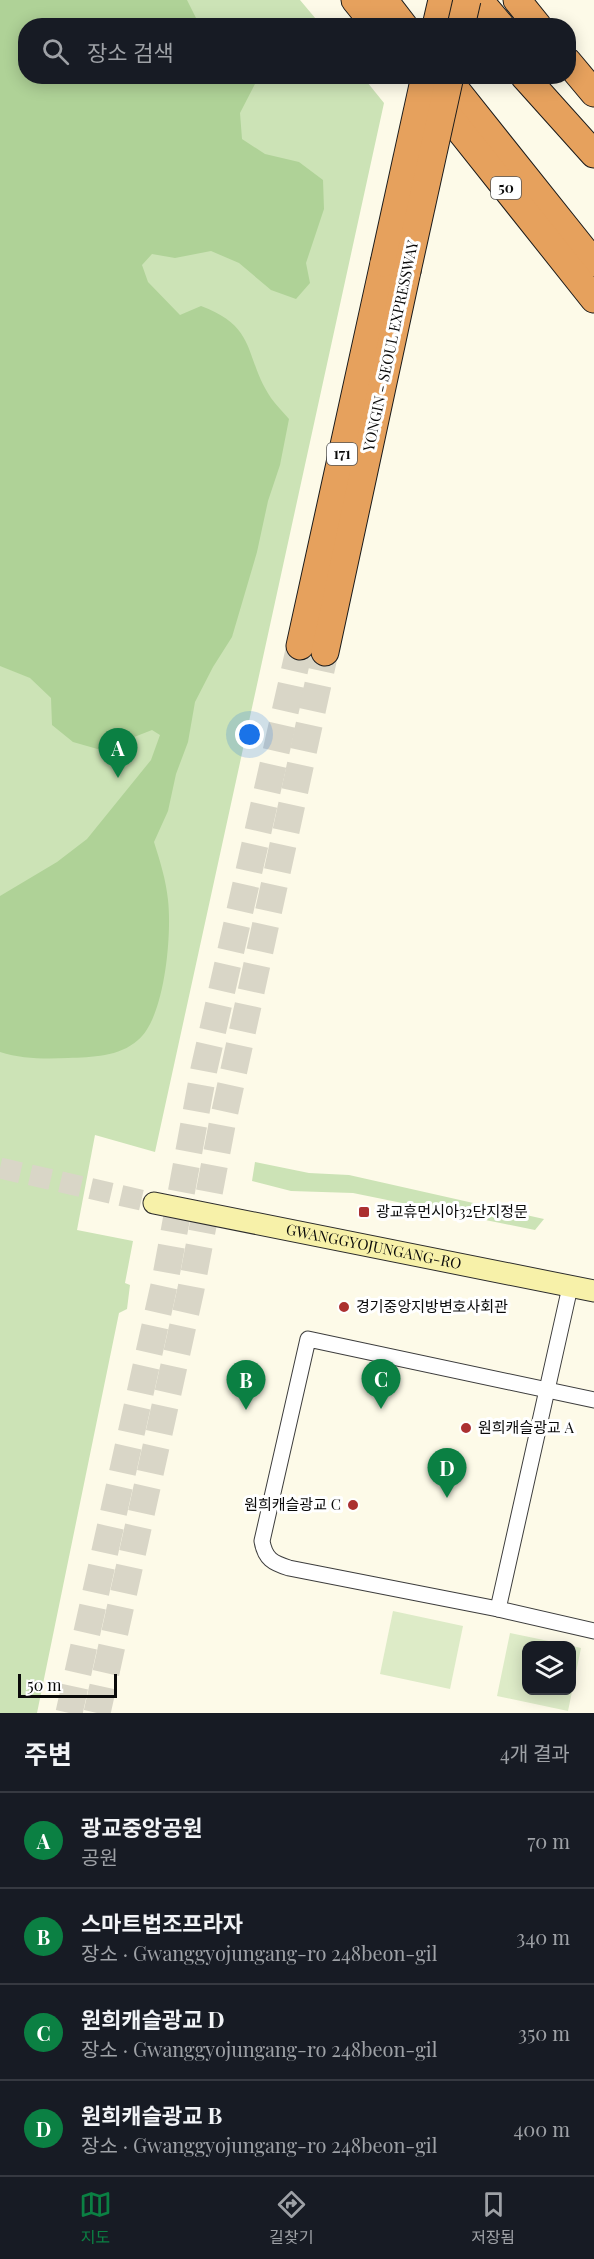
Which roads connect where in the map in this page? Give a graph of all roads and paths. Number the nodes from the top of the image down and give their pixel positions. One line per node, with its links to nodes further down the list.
1 (355, 0): 8 (highway)
2 (384, 0): 9 (highway)
3 (442, 0): 10 (highway)
4 (458, 0): 12 (highway)
5 (467, 0): 11 (highway, bridge)
6 (479, 0): 13 (highway)
7 (517, 0): 14 (highway)
8 (370, 18)
9 (398, 18)
10 (438, 18)
11 (463, 18)
12 (473, 18)
13 (494, 18)
14 (532, 18)
15 (576, 72): 22 (highway)
16 (423, 84): 27 (highway, 50)
17 (424, 84): 26 (highway, YONGIN - SEOUL EXPRESSWAY / 171, bridge)
18 (448, 84): 26 (highway, YONGIN - SEOUL EXPRESSWAY / 171, bridge)
19 (451, 84): 25 (highway, 50)
20 (531, 84): 24 (highway)
21 (552, 84): 23 (highway)
22 (594, 93)
23 (594, 134)
24 (594, 154)
25 (594, 263)
26 (396, 267): 28 (highway, YONGIN - SEOUL EXPRESSWAY / 171)
27 (594, 299)
28 (312, 649)
29 (154, 1203): 30 (main road, GWANGGYOJUNGANG-RO)
30 (570, 1287): 31 (main road, GWANGGYOJUNGANG-RO); 32 (street)
31 (594, 1291)
32 (546, 1390): 33 (street); 34 (street); 34 (street)
33 (594, 1400)
34 (498, 1609): 35 (street)
35 (594, 1631)

